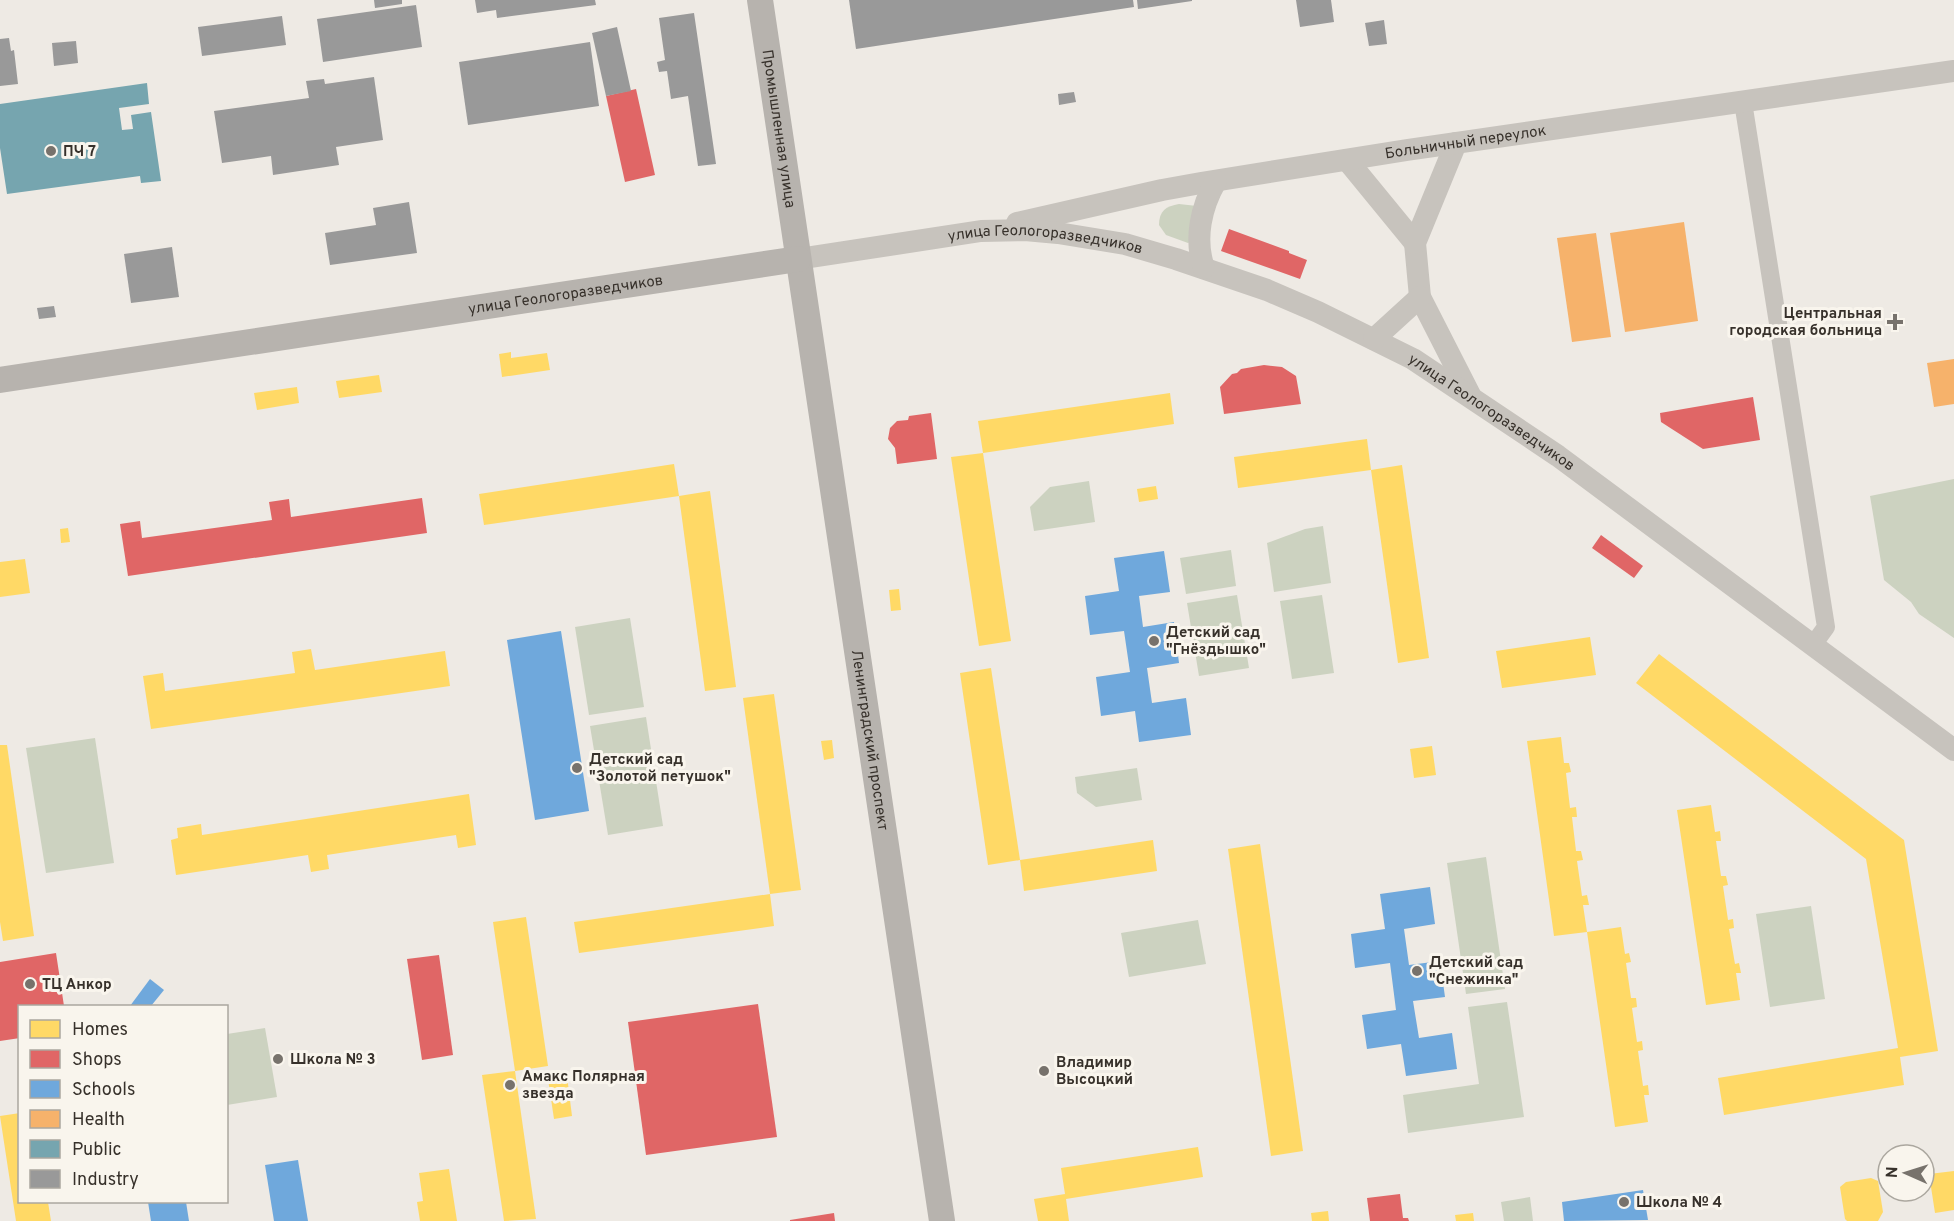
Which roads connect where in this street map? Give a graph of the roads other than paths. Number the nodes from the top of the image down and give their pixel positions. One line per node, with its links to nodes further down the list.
1 (760, 0): 9 (main road, Промышленная улица)
2 (1954, 71): 3 (street, Больничный переулок)
3 (1743, 102): 4 (street, Больничный переулок); 15 (street)
4 (1456, 143): 5 (street, Больничный переулок); 8 (street)
5 (1347, 160): 6 (street, Больничный переулок); 8 (street)
6 (1216, 181): 7 (street, Больничный переулок); 10 (street)
7 (981, 231): 9 (street, улица Геологоразведчиков); 10 (street, улица Геологоразведчиков)
8 (1415, 243): 11 (street)
9 (798, 259): 13 (main road, улица Геологоразведчиков); 17 (main road, Ленинградский проспект)
10 (1204, 268): 12 (street, улица Геологоразведчиков)
11 (1420, 297): 12 (street); 14 (street)
12 (1374, 339): 14 (street, улица Геологоразведчиков)
13 (0, 380)
14 (1471, 396): 15 (street, улица Геологоразведчиков)
15 (1813, 645): 16 (street, улица Геологоразведчиков)
16 (1954, 750)
17 (942, 1221)

